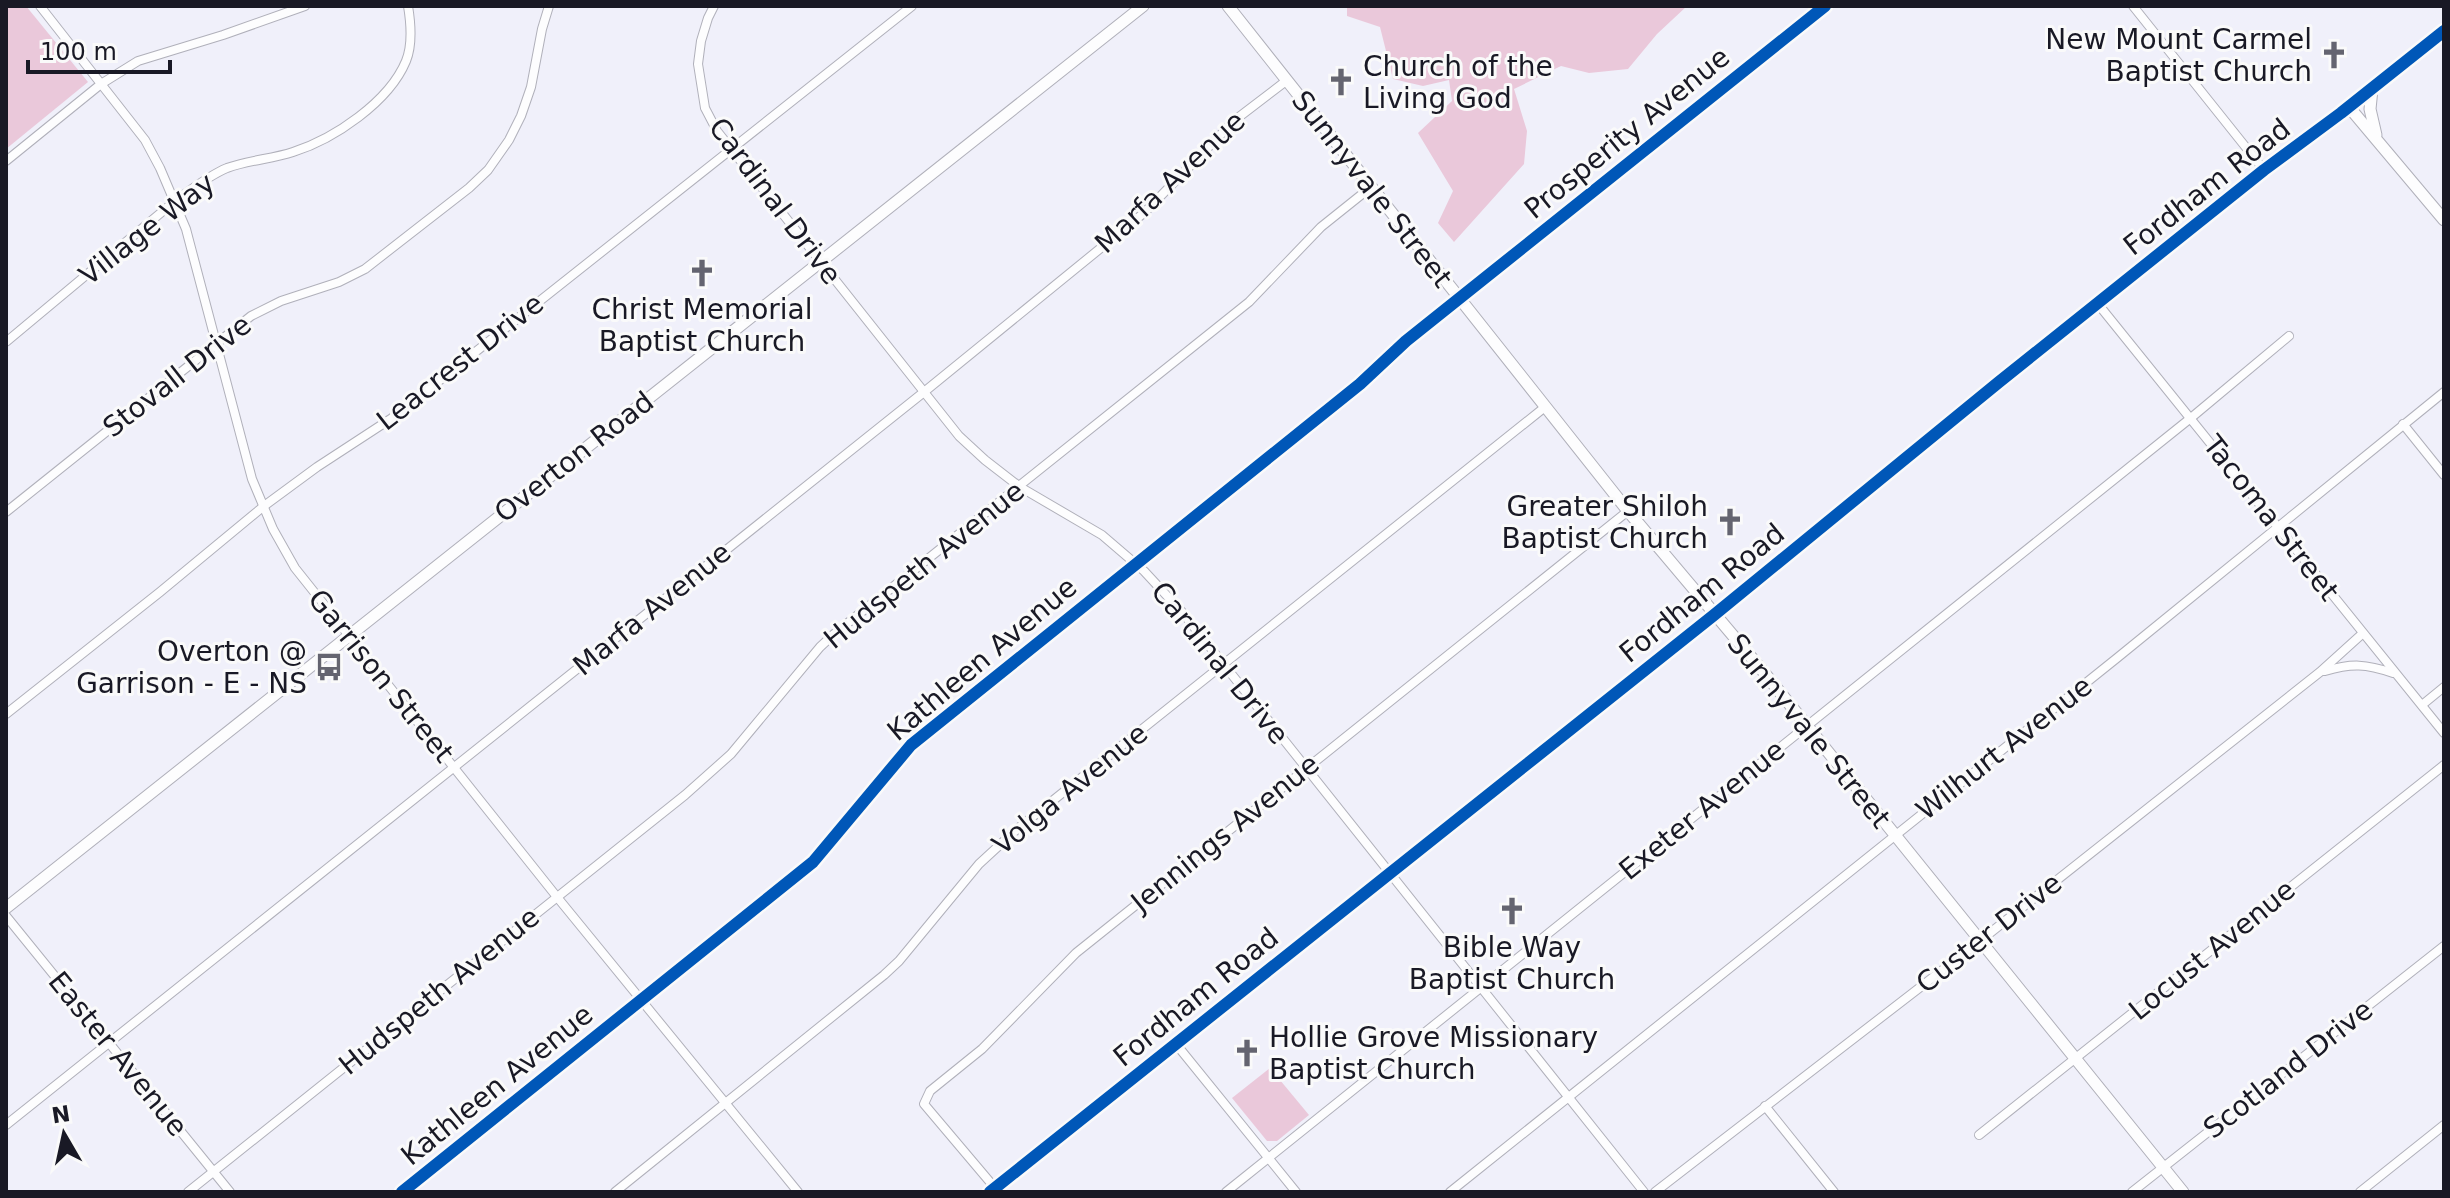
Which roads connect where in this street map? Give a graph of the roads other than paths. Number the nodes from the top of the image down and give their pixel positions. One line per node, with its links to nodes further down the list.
1 (40, 6): 13 (street, Garrison Street)
2 (305, 6): 13 (street)
3 (408, 6): 21 (street, Village Way)
4 (549, 6): 28 (street, Stovall Drive)
5 (714, 6): 17 (street, Cardinal Drive)
6 (912, 6): 17 (street, Leacrest Drive)
7 (1143, 6): 23 (street, Overton Road)
8 (1228, 6): 12 (street, Sunnyvale Street)
9 (1825, 6): 24 (street, Prosperity Avenue)
10 (2133, 6): 19 (street)
11 (2444, 31): 14 (street, Fordham Road)
12 (1286, 81): 20 (street, Sunnyvale Street); 29 (street, Marfa Avenue)
13 (101, 84): 18 (street); 21 (street, Garrison Street)
14 (2372, 89): 15 (street, Fordham Road); 16 (street)
15 (2349, 107): 16 (street); 19 (street, Fordham Road)
16 (2377, 140): 22 (street)
17 (731, 148): 23 (street, Cardinal Drive); 36 (street, Leacrest Drive)
18 (6, 161)
19 (2264, 170): 25 (street, Fordham Road)
20 (1371, 187): 24 (street, Sunnyvale Street); 35 (street, Hudspeth Avenue)
21 (175, 201): 27 (street, Village Way); 28 (street, Garrison Street)
22 (2444, 220)
23 (820, 262): 29 (street, Cardinal Drive); 43 (street, Overton Road)
24 (1459, 298): 31 (street, Sunnyvale Street); 40 (street, Kathleen Avenue)
25 (2098, 304): 32 (street, Tacoma Street); 41 (street, Fordham Road)
26 (2289, 336): 32 (street, Exeter Avenue)
27 (6, 342)
28 (216, 342): 36 (street, Garrison Street); 38 (street, Stovall Drive)
29 (924, 392): 35 (street, Cardinal Drive); 53 (street, Marfa Avenue)
30 (2444, 392): 33 (street, Wilhurt Avenue)
31 (1545, 407): 37 (street, Sunnyvale Street); 44 (street, Volga Avenue)
32 (2192, 417): 39 (street, Tacoma Street); 50 (street, Exeter Avenue)
33 (2403, 424): 34 (street); 39 (street, Wilhurt Avenue)
34 (2444, 475)
35 (1020, 487): 40 (street, Cardinal Drive); 57 (street, Hudspeth Avenue)
36 (264, 506): 43 (street, Garrison Street); 49 (street, Leacrest Drive)
37 (1628, 511): 41 (street, Sunnyvale Street); 54 (street, Jennings Avenue)
38 (6, 512)
39 (2279, 528): 42 (street, Tacoma Street); 55 (street, Wilhurt Avenue)
40 (1136, 564): 44 (street, Cardinal Drive); 63 (street, Kathleen Avenue)
41 (1714, 615): 50 (street, Sunnyvale Street); 56 (street, Fordham Road)
42 (2362, 634): 45 (street, Custer Drive); 46 (street, Tacoma Street)
43 (348, 636): 53 (street, Garrison Street); 58 (street, Overton Road)
44 (1223, 665): 54 (street, Cardinal Drive); 68 (street, Volga Avenue)
45 (2320, 672): 46 (street, Custer Drive); 60 (street, Custer Drive)
46 (2396, 674): 48 (street, Tacoma Street)
47 (2444, 687): 48 (street)
48 (2422, 705): 51 (street, Tacoma Street)
49 (6, 714)
50 (1806, 725): 55 (street, Sunnyvale Street); 62 (street, Exeter Avenue)
51 (2444, 733)
52 (2444, 765): 66 (street, Locust Avenue)
53 (454, 768): 57 (street, Garrison Street); 64 (street, Marfa Avenue)
54 (1306, 768): 56 (street, Cardinal Drive); 76 (street, Jennings Avenue)
55 (1894, 834): 60 (street, Sunnyvale Street); 67 (street, Wilhurt Avenue)
56 (1389, 873): 62 (street, Cardinal Drive); 65 (street, Fordham Road)
57 (557, 897): 63 (street, Garrison Street); 75 (street, Hudspeth Avenue)
58 (6, 908)
59 (6, 916): 64 (street, Easter Avenue)
60 (1980, 941): 66 (street, Sunnyvale Street); 69 (street, Custer Drive)
61 (2444, 946): 74 (street, Scotland Drive)
62 (1482, 988): 67 (street, Cardinal Drive); 73 (street, Exeter Avenue)
63 (642, 999): 68 (street, Garrison Street); 79 (street, Kathleen Avenue)
64 (108, 1043): 70 (street, Marfa Avenue); 75 (street, Easter Avenue)
65 (1176, 1044): 73 (street); 76 (street, Fordham Road)
66 (2076, 1059): 72 (street, Locust Avenue); 74 (street, Sunnyvale Street)
67 (1568, 1098): 84 (street, Wilhurt Avenue); 85 (street, Cardinal Drive)
68 (725, 1103): 80 (street, Volga Avenue); 81 (street, Garrison Street)
69 (1765, 1106): 86 (street, Custer Drive); 87 (street)
70 (6, 1125)
71 (2444, 1125): 90 (street)
72 (1979, 1135)
73 (1268, 1158): 82 (street, Exeter Avenue); 83 (street)
74 (2163, 1168): 88 (street, Scotland Drive); 89 (street, Sunnyvale Street)
75 (214, 1171): 77 (street, Hudspeth Avenue); 78 (street, Easter Avenue)
76 (992, 1190)
77 (188, 1192)
78 (230, 1192)
79 (402, 1192)
80 (615, 1192)
81 (798, 1192)
82 (1226, 1192)
83 (1296, 1192)
84 (1450, 1192)
85 (1644, 1192)
86 (1655, 1192)
87 (1834, 1192)
88 (2132, 1192)
89 (2183, 1192)
90 (2360, 1192)

